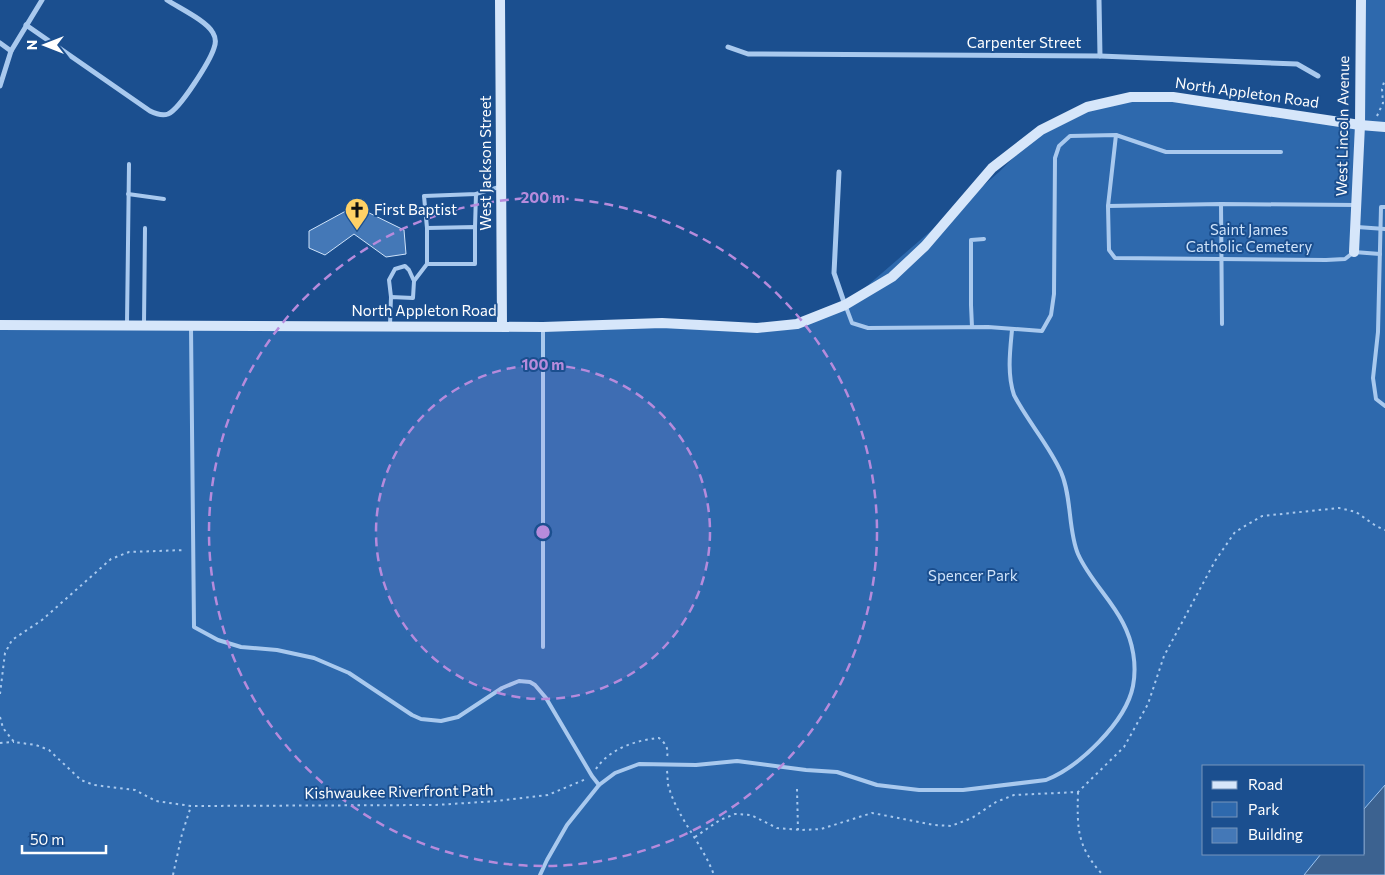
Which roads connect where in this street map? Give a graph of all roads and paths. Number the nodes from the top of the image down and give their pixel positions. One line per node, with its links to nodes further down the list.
1 (42, 0): 6 (street)
2 (167, 0): 6 (street)
3 (500, 0): 20 (main road, West Jackson Street)
4 (1099, 0): 10 (street)
5 (1361, 0): 14 (main road, West Lincoln Avenue)
6 (26, 25): 9 (street)
7 (0, 43): 9 (street)
8 (728, 47): 10 (street, Carpenter Street)
9 (11, 51): 13 (street)
10 (1100, 56): 11 (street, Carpenter Street)
11 (1318, 76)
12 (1385, 79): 15 (path)
13 (0, 86)
14 (1360, 125): 15 (main road, North Appleton Road); 25 (main road, West Lincoln Avenue); 42 (main road, North Appleton Road)
15 (1380, 126)
16 (1116, 135): 17 (lane); 26 (lane); 52 (lane)
17 (1281, 152)
18 (129, 164): 21 (lane)
19 (839, 172): 42 (street)
20 (501, 186): 22 (lane); 48 (main road, West Jackson Street)
21 (128, 194): 23 (lane); 45 (lane)
22 (476, 194): 28 (lane); 31 (lane)
23 (164, 199)
24 (1221, 204): 25 (lane); 26 (lane); 36 (lane)
25 (1356, 205): 29 (main road, West Lincoln Avenue)
26 (1108, 206): 36 (lane)
27 (1385, 207): 32 (lane)
28 (475, 227): 31 (lane); 38 (lane)
29 (1355, 227): 32 (lane); 34 (main road, West Lincoln Avenue)
30 (145, 228): 46 (lane)
31 (427, 228): 38 (lane)
32 (1383, 229): 35 (lane)
33 (984, 239): 51 (lane)
34 (1354, 252): 35 (lane); 36 (lane)
35 (1380, 254): 37 (lane)
36 (1222, 258): 43 (lane)
37 (1380, 261): 39 (lane); 53 (lane)
38 (427, 264): 40 (lane)
39 (1385, 264)
40 (414, 281): 41 (lane); 41 (lane)
41 (391, 297): 47 (lane)
42 (845, 305): 50 (main road, North Appleton Road); 51 (lane)
43 (1222, 324)
44 (0, 325): 45 (main road, North Appleton Road)
45 (127, 326): 46 (main road, North Appleton Road)
46 (144, 326): 49 (main road, North Appleton Road)
47 (390, 326): 48 (main road, North Appleton Road); 49 (main road, North Appleton Road)
48 (502, 326): 50 (main road, North Appleton Road)
49 (191, 327): 55 (lane)
50 (543, 327): 56 (lane)
51 (972, 327): 52 (lane)
52 (1012, 330): 61 (lane)
53 (1385, 406)
54 (1385, 530): 65 (path)
55 (193, 550): 57 (path); 62 (lane)
56 (543, 647)
57 (0, 694)
58 (0, 717): 59 (path)
59 (14, 742): 60 (path, Kishwaukee Riverfront Path); 66 (path, Kishwaukee Riverfront Path)
60 (0, 743)
61 (666, 764): 62 (path, Kishwaukee Riverfront Path); 63 (lane); 68 (path, Kishwaukee Riverfront Path)
62 (592, 776): 63 (lane); 66 (path, Kishwaukee Riverfront Path)
63 (599, 785): 70 (lane)
64 (798, 789): 67 (path)
65 (1078, 792): 67 (path); 72 (path)
66 (191, 806): 69 (path)
67 (798, 830): 68 (path)
68 (695, 837): 71 (path, Kishwaukee Riverfront Path)
69 (174, 875)
70 (540, 875)
71 (714, 875)
72 (1103, 875)

